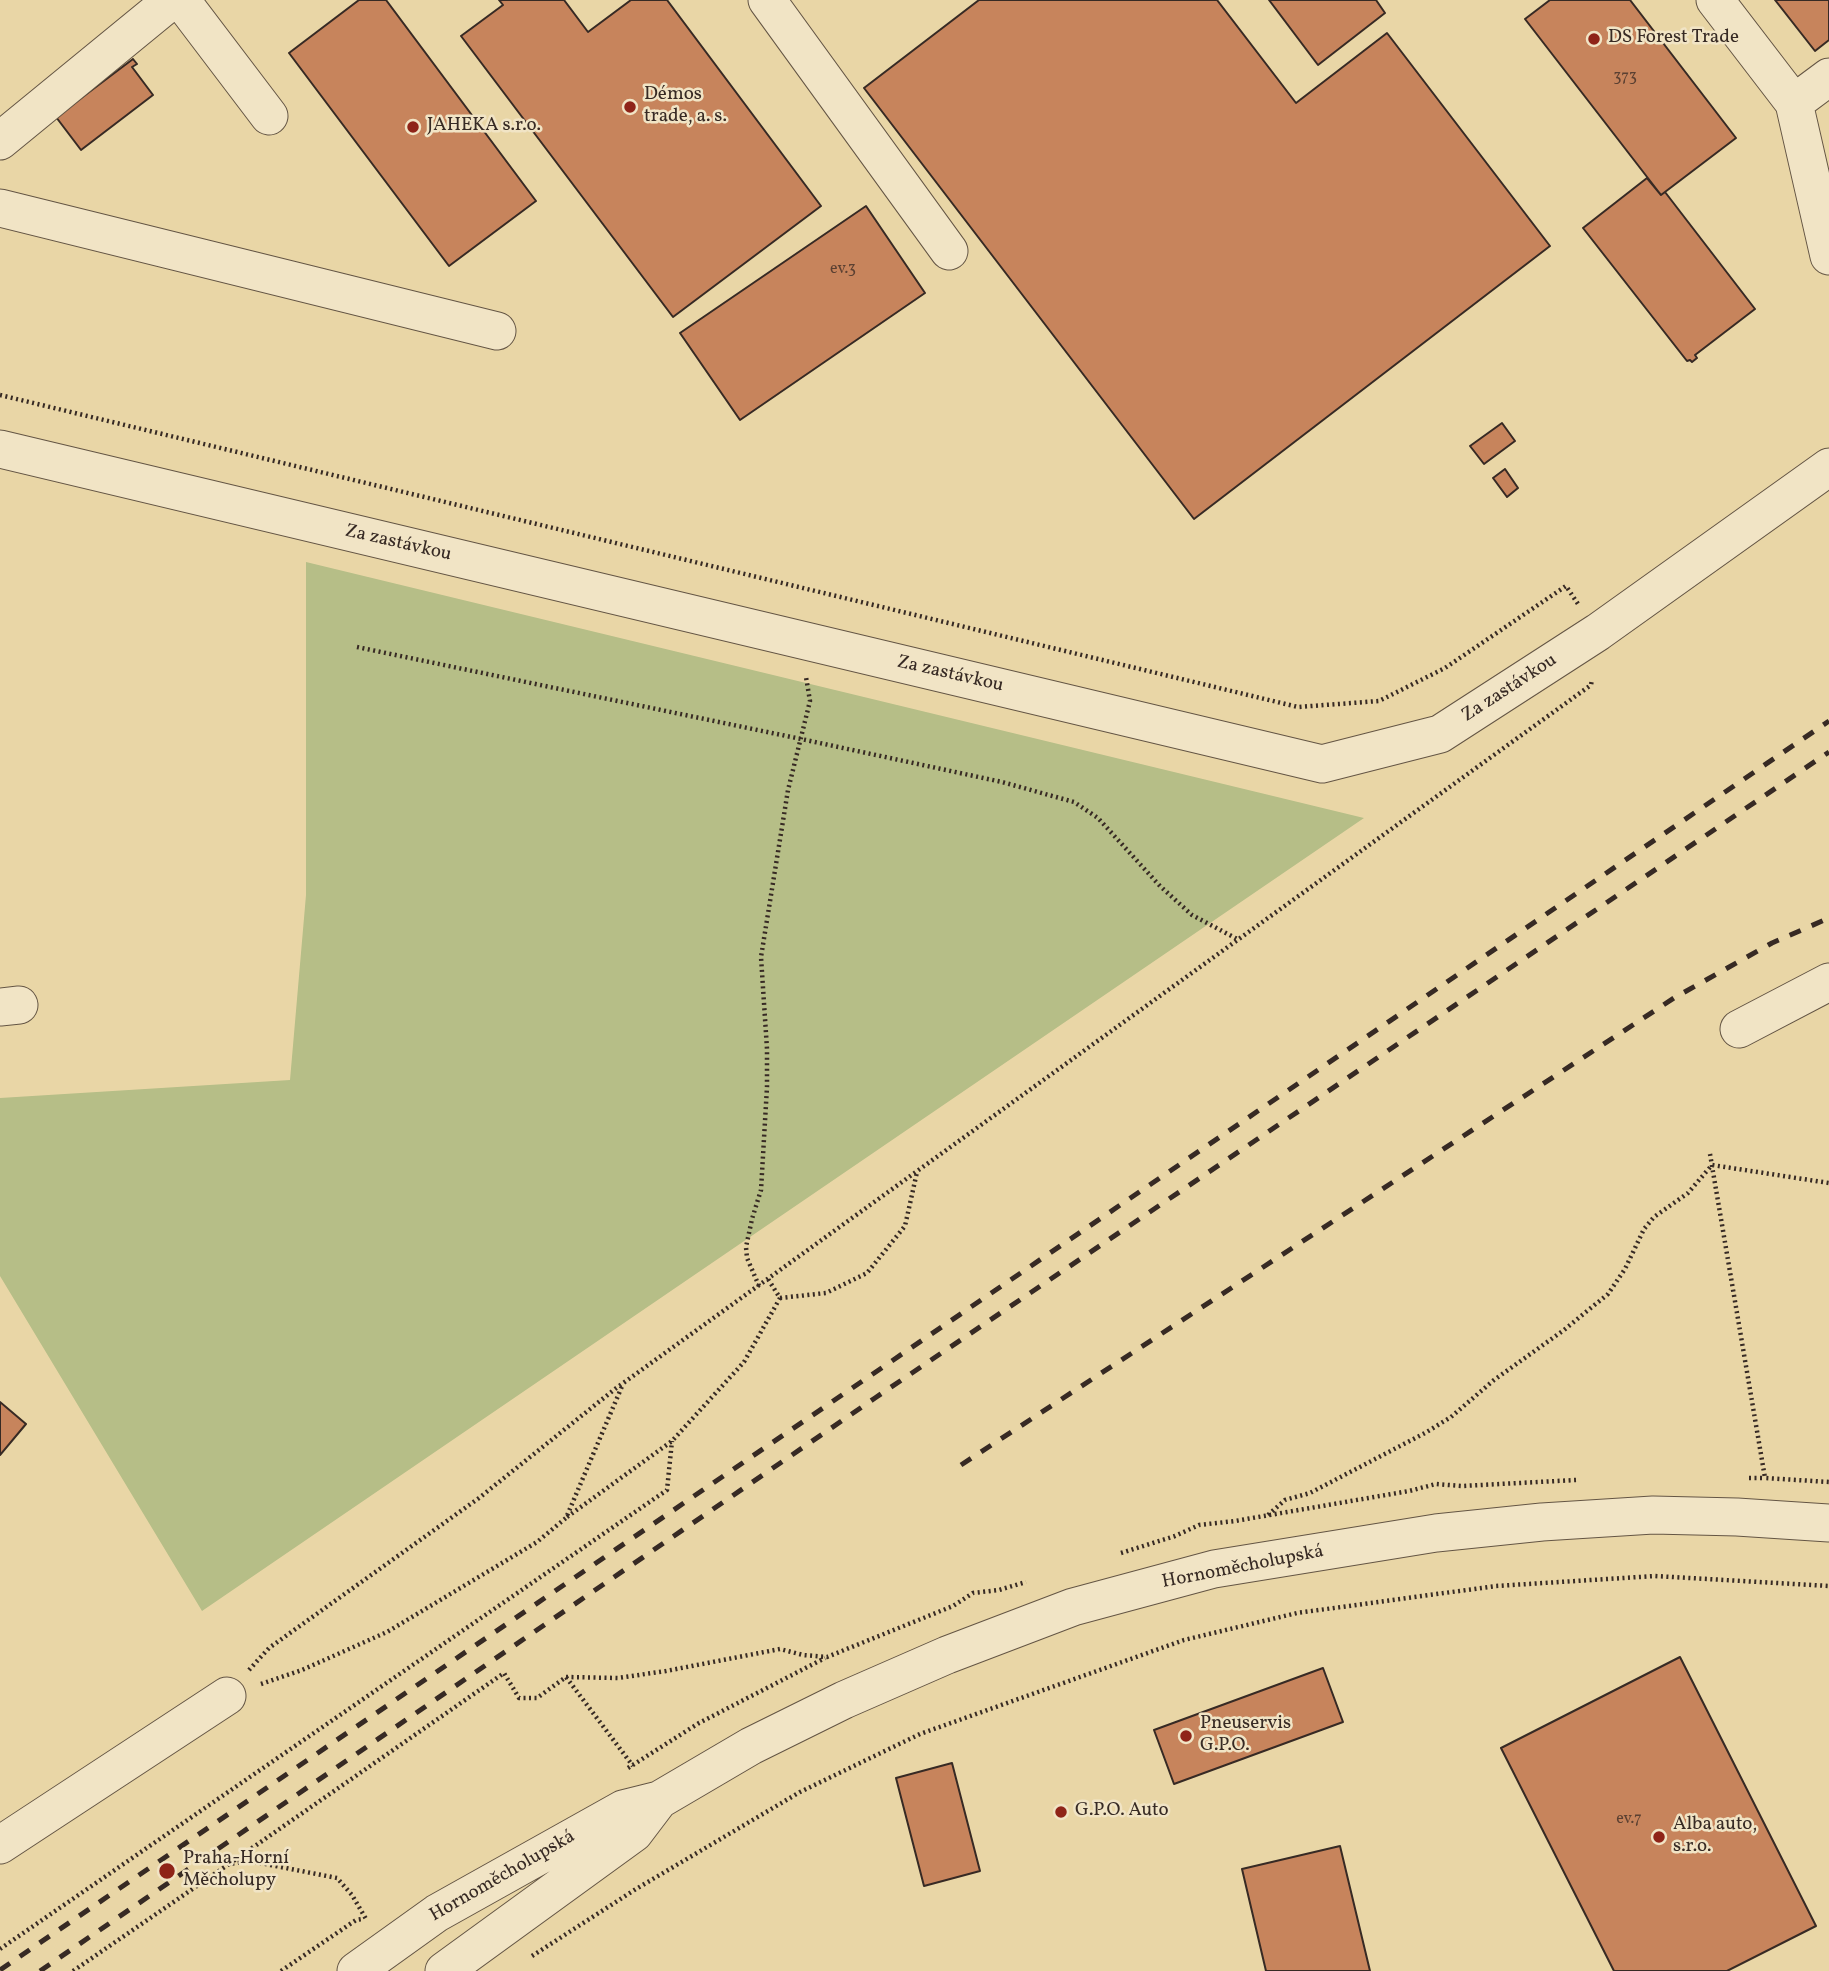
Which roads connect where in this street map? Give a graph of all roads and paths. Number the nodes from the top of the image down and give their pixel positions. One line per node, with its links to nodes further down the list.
1 (172, 0): 8 (street)
2 (181, 0): 7 (street)
3 (767, 0): 10 (street)
4 (1715, 0): 6 (street)
5 (1829, 77): 6 (street)
6 (1794, 103): 11 (street)
7 (268, 116)
8 (0, 141)
9 (0, 208): 12 (street)
10 (949, 251)
11 (1829, 256)
12 (497, 331)
13 (0, 395): 16 (path)
14 (0, 449): 17 (street, Za zastávkou)
15 (1829, 467): 16 (street, Za zastávkou)
16 (1598, 632): 17 (street, Za zastávkou); 20 (path)
17 (799, 640): 19 (path)
18 (357, 647): 19 (path)
19 (801, 738): 20 (path); 28 (path)
20 (1239, 940): 25 (path)
21 (1829, 982): 22 (street)
22 (1740, 1029)
23 (1710, 1154): 24 (path)
24 (1712, 1165): 26 (path); 32 (path); 33 (path)
25 (917, 1171): 27 (path); 29 (path)
26 (1829, 1183)
27 (768, 1279): 28 (path); 29 (path)
28 (759, 1286): 30 (path)
29 (780, 1298): 31 (path)
30 (623, 1384): 34 (path); 37 (path)
31 (672, 1441): 34 (path); 43 (path)
32 (1829, 1482)
33 (1267, 1516)
34 (566, 1518): 37 (path)
35 (1829, 1523): 38 (street, Hornoměcholupská)
36 (1829, 1586): 44 (path)
37 (227, 1696): 39 (street)
38 (659, 1800): 40 (path); 42 (street, Hornoměcholupská); 48 (street, Hornoměcholupská)
39 (0, 1844)
40 (229, 1864): 42 (path); 45 (path)
41 (356, 1920): 46 (path)
42 (391, 1947): 47 (street, Hornoměcholupská)
43 (0, 1949)
44 (521, 1964)
45 (73, 1971)
46 (281, 1971)
47 (356, 1971)
48 (444, 1971)

